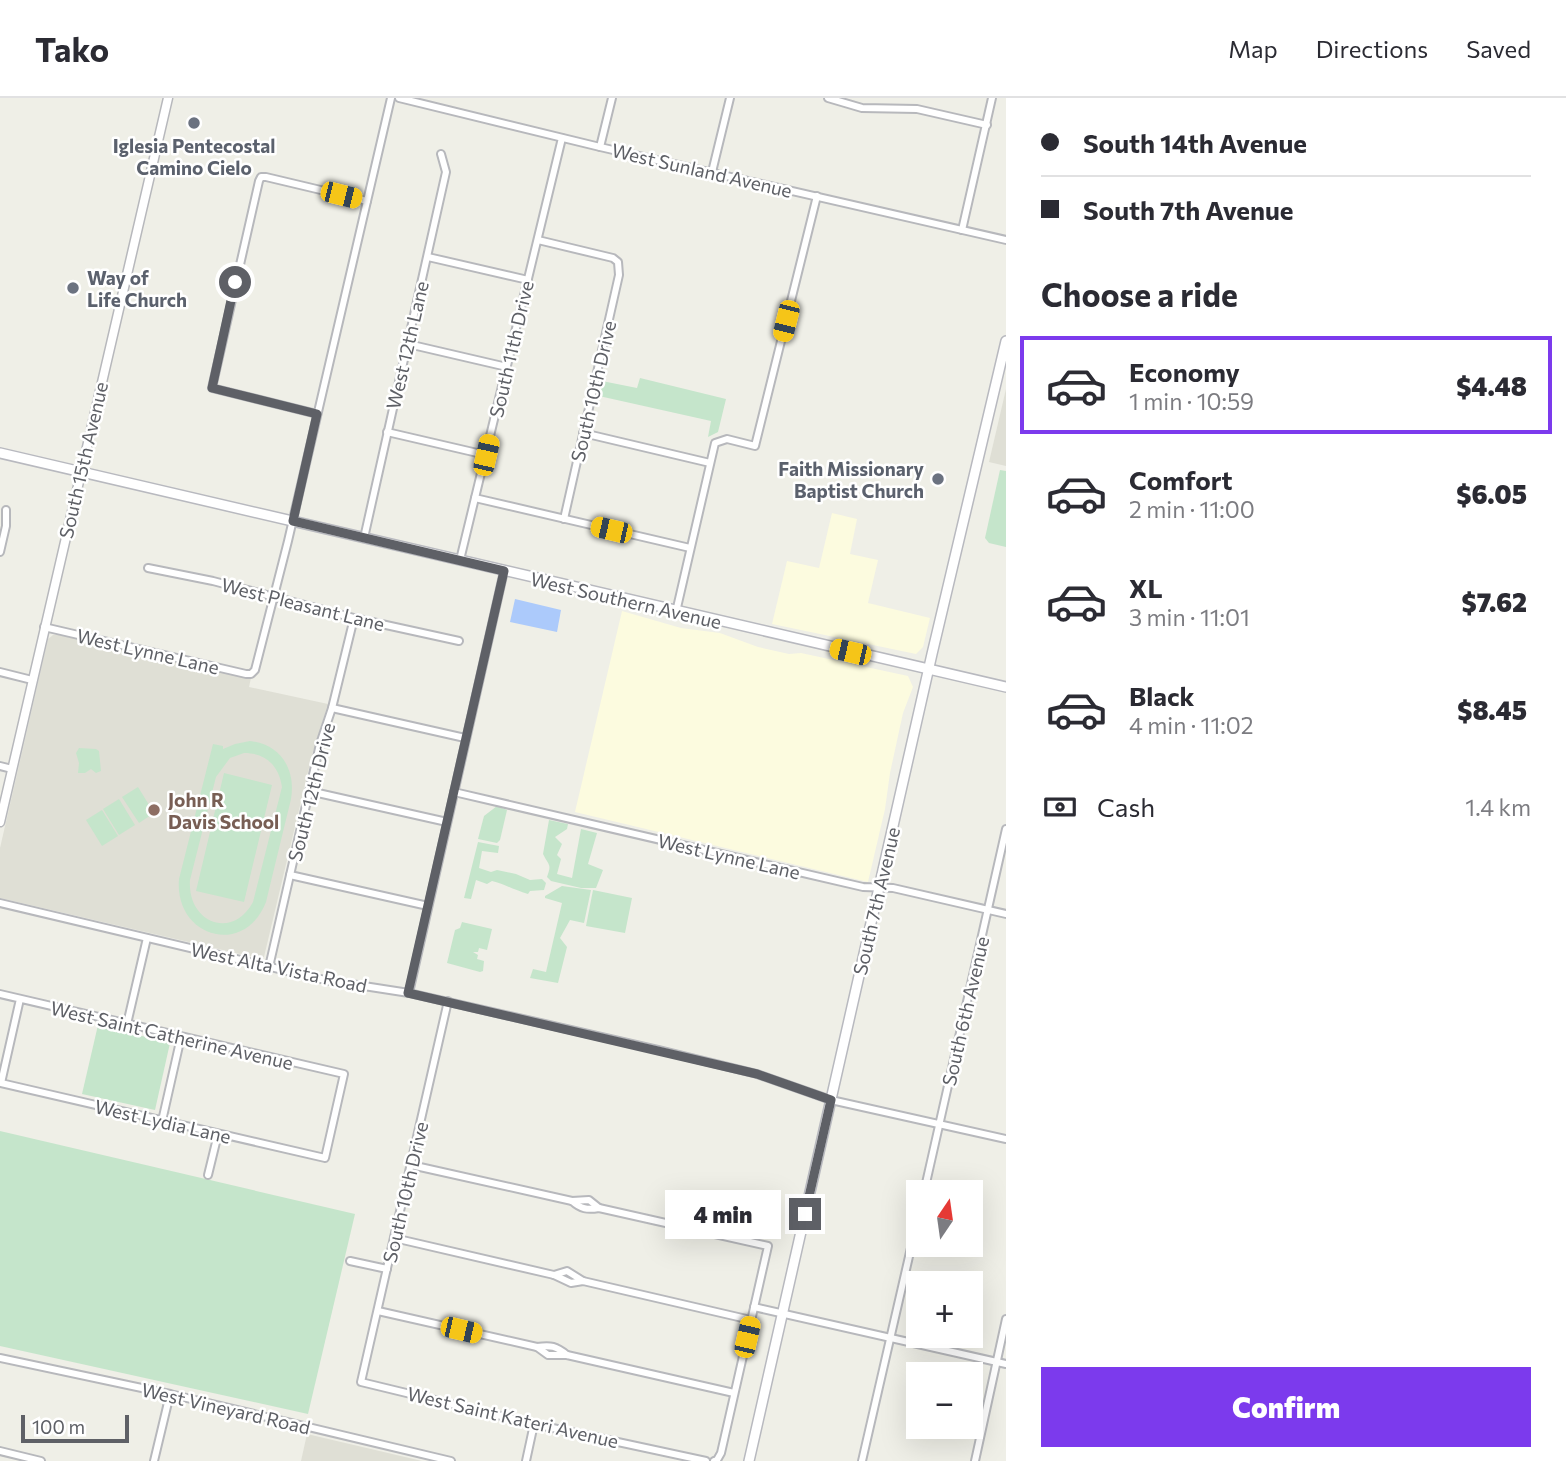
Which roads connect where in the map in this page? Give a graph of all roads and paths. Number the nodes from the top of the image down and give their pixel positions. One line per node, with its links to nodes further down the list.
1 (168, 98): 29 (street, South 15th Avenue)
2 (391, 98): 14 (street)
3 (399, 98): 9 (street, West Sunland Avenue)
4 (612, 98): 10 (street)
5 (730, 98): 12 (street)
6 (828, 98): 8 (street)
7 (992, 98): 8 (street)
8 (986, 125): 15 (street)
9 (562, 138): 10 (street, West Sunland Avenue); 16 (street, South 11th Drive)
10 (600, 147): 12 (street, West Sunland Avenue)
11 (441, 153): 18 (street, West 12th Lane)
12 (712, 172): 13 (street, West Sunland Avenue)
13 (817, 196): 15 (street, West Sunland Avenue); 28 (street)
14 (366, 201): 23 (street); 23 (street)
15 (962, 230): 17 (street, West Sunland Avenue)
16 (538, 240): 19 (street, South 11th Drive); 25 (street, South 10th Drive)
17 (1006, 240)
18 (428, 257): 19 (street); 21 (street, West 12th Lane)
19 (528, 280): 22 (street, South 11th Drive)
20 (1006, 341): 45 (main road, South 7th Avenue)
21 (408, 344): 22 (street); 24 (street, West 12th Lane)
22 (507, 367): 27 (street, South 11th Drive)
23 (317, 414): 33 (street)
24 (387, 432): 27 (street); 34 (street, West 12th Lane)
25 (583, 433): 28 (street); 32 (street, South 10th Drive)
26 (0, 453): 29 (main road, West Southern Avenue)
27 (486, 455): 30 (street, South 11th Drive)
28 (710, 463): 35 (street)
29 (80, 472): 33 (main road, West Southern Avenue); 43 (street, South 15th Avenue)
30 (475, 498): 32 (street); 37 (street, South 11th Drive)
31 (6, 510): 36 (street)
32 (564, 519): 35 (street)
33 (293, 521): 34 (main road, West Southern Avenue); 40 (street)
34 (364, 538): 37 (main road, West Southern Avenue)
35 (690, 548): 41 (street)
36 (0, 552)
37 (460, 560): 39 (main road, West Southern Avenue)
38 (148, 568): 40 (street, West Pleasant Lane)
39 (504, 571): 41 (main road, West Southern Avenue); 50 (street)
40 (273, 596): 42 (street, West Pleasant Lane); 43 (street, West Lynne Lane)
41 (676, 612): 45 (main road, West Southern Avenue)
42 (354, 618): 44 (street, West Pleasant Lane); 49 (street, South 12th Drive)
43 (44, 627): 47 (street, South 15th Avenue)
44 (458, 641)
45 (929, 669): 48 (main road, West Southern Avenue); 59 (main road, South 7th Avenue)
46 (0, 672): 47 (street)
47 (32, 680): 52 (street, South 15th Avenue)
48 (1006, 687)
49 (332, 708): 50 (street); 53 (street, South 12th Drive)
50 (465, 738): 54 (street)
51 (0, 766): 52 (street)
52 (12, 769): 55 (street, South 15th Avenue)
53 (309, 791): 56 (street); 58 (street, South 12th Drive)
54 (454, 792): 56 (street); 59 (street, West Lynne Lane)
55 (0, 822)
56 (447, 822): 61 (street)
57 (1006, 829): 62 (street, South 6th Avenue)
58 (290, 875): 61 (street); 65 (street, South 12th Drive)
59 (879, 888): 62 (street, West Lynne Lane); 73 (main road, South 7th Avenue)
60 (0, 903): 64 (street, West Alta Vista Road)
61 (428, 906): 66 (street)
62 (987, 909): 63 (street, West Lynne Lane); 75 (street, South 6th Avenue)
63 (1006, 914)
64 (147, 938): 65 (street, West Alta Vista Road); 70 (street)
65 (269, 967): 66 (street, West Alta Vista Road)
66 (408, 993): 69 (street, West Alta Vista Road)
67 (0, 994): 68 (street, West Saint Catherine Avenue)
68 (20, 999): 70 (street, West Saint Catherine Avenue); 72 (street)
69 (448, 1001): 73 (street, West Alta Vista Road); 79 (street, South 10th Drive)
70 (127, 1024): 71 (street, West Saint Catherine Avenue)
71 (181, 1037): 74 (street); 78 (street, West Saint Catherine Avenue)
72 (1, 1083): 74 (street, West Lydia Lane)
73 (831, 1100): 75 (street, West Alta Vista Road); 88 (main road, South 7th Avenue)
74 (162, 1121): 76 (street, West Lydia Lane)
75 (940, 1124): 77 (street, West Alta Vista Road); 81 (street, South 6th Avenue)
76 (218, 1134): 78 (street, West Lydia Lane); 80 (street)
77 (1006, 1139)
78 (325, 1158)
79 (411, 1165): 82 (street, South 10th Drive); 86 (street)
80 (208, 1175)
81 (927, 1180)
82 (394, 1238): 85 (street, South 10th Drive); 90 (street)
83 (909, 1257): 91 (street)
84 (350, 1261): 85 (street)
85 (387, 1269): 87 (street, South 10th Drive)
86 (754, 1307): 88 (street); 90 (street)
87 (377, 1311): 95 (street, South 10th Drive); 96 (street)
88 (783, 1314): 91 (street); 106 (main road, South 7th Avenue)
89 (1006, 1319): 93 (street)
90 (751, 1320): 96 (street)
91 (890, 1338): 93 (street); 107 (street)
92 (0, 1358): 97 (street, West Vineyard Road)
93 (996, 1361): 94 (street); 108 (street)
94 (1006, 1364)
95 (361, 1382): 98 (street, West Saint Kateri Avenue)
96 (734, 1393): 100 (street)
97 (170, 1394): 102 (street); 103 (street, West Vineyard Road)
98 (534, 1424): 104 (street); 105 (street, West Saint Kateri Avenue)
99 (0, 1451): 101 (street)
100 (715, 1460)
101 (37, 1461)
102 (154, 1461)
103 (451, 1461)
104 (526, 1461)
105 (706, 1461)
106 (749, 1461)
107 (862, 1461)
108 (975, 1461)

